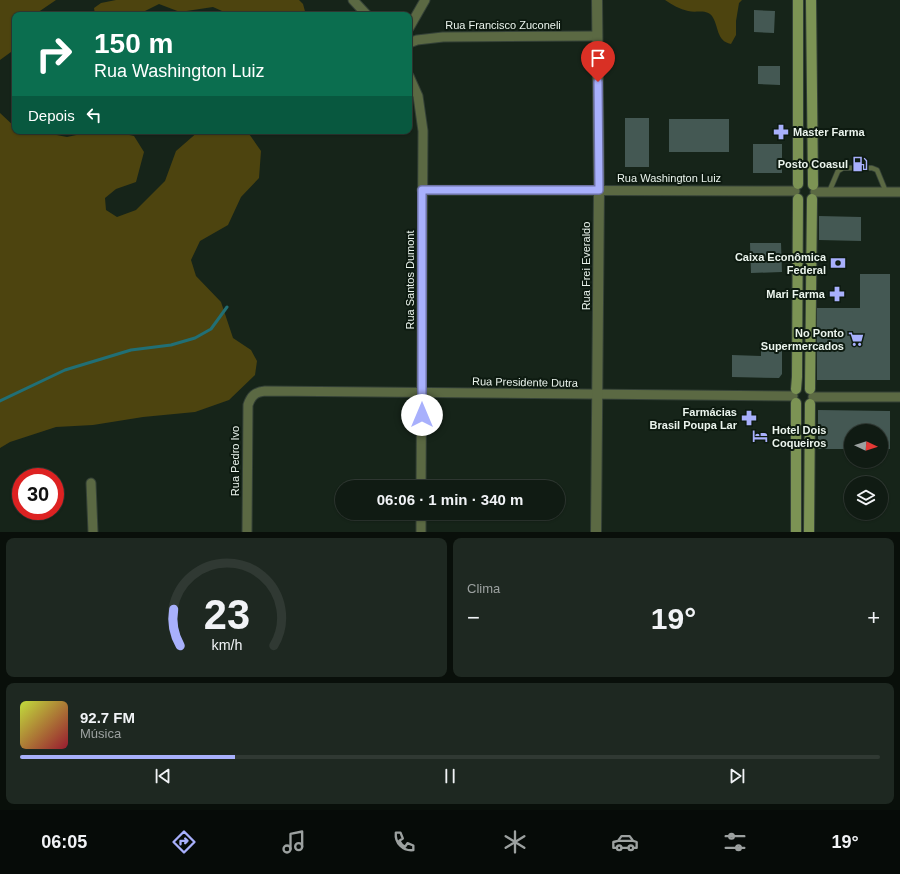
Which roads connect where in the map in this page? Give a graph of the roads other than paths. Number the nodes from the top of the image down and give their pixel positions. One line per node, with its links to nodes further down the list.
1 (354, 0): 6 (street)
2 (425, 0): 7 (street)
3 (597, 0): 8 (street, Rua Frei Everaldo)
4 (798, 0): 13 (main road)
5 (811, 0): 14 (main road)
6 (364, 12)
7 (412, 23)
8 (597, 36): 9 (street, Rua Francisco Zuconeli); 12 (street, Rua Frei Everaldo)
9 (412, 42)
10 (412, 83): 11 (street, Rua Santos Dumont)
11 (422, 190): 12 (street, Rua Washington Luiz); 19 (street, Rua Santos Dumont)
12 (599, 190): 13 (street, Rua Washington Luiz); 20 (street, Rua Frei Everaldo)
13 (797, 191): 14 (main road); 14 (main road); 21 (main road)
14 (813, 192): 15 (street); 22 (main road)
15 (829, 192): 16 (street); 16 (lane)
16 (886, 192): 17 (street)
17 (900, 192)
18 (256, 392): 19 (street, Rua Presidente Dutra); 28 (street, Rua Pedro Ivo)
19 (422, 393): 20 (street, Rua Presidente Dutra); 24 (street, Rua Santos Dumont)
20 (597, 395): 21 (street, Rua Presidente Dutra); 30 (street, Rua Frei Everaldo)
21 (795, 396): 22 (main road); 22 (main road); 31 (main road)
22 (811, 397): 23 (street); 32 (main road)
23 (900, 397)
24 (421, 480)
25 (91, 483): 27 (street)
26 (421, 520): 29 (street)
27 (93, 532)
28 (247, 532)
29 (421, 532)
30 (596, 532)
31 (796, 532)
32 (809, 532)

